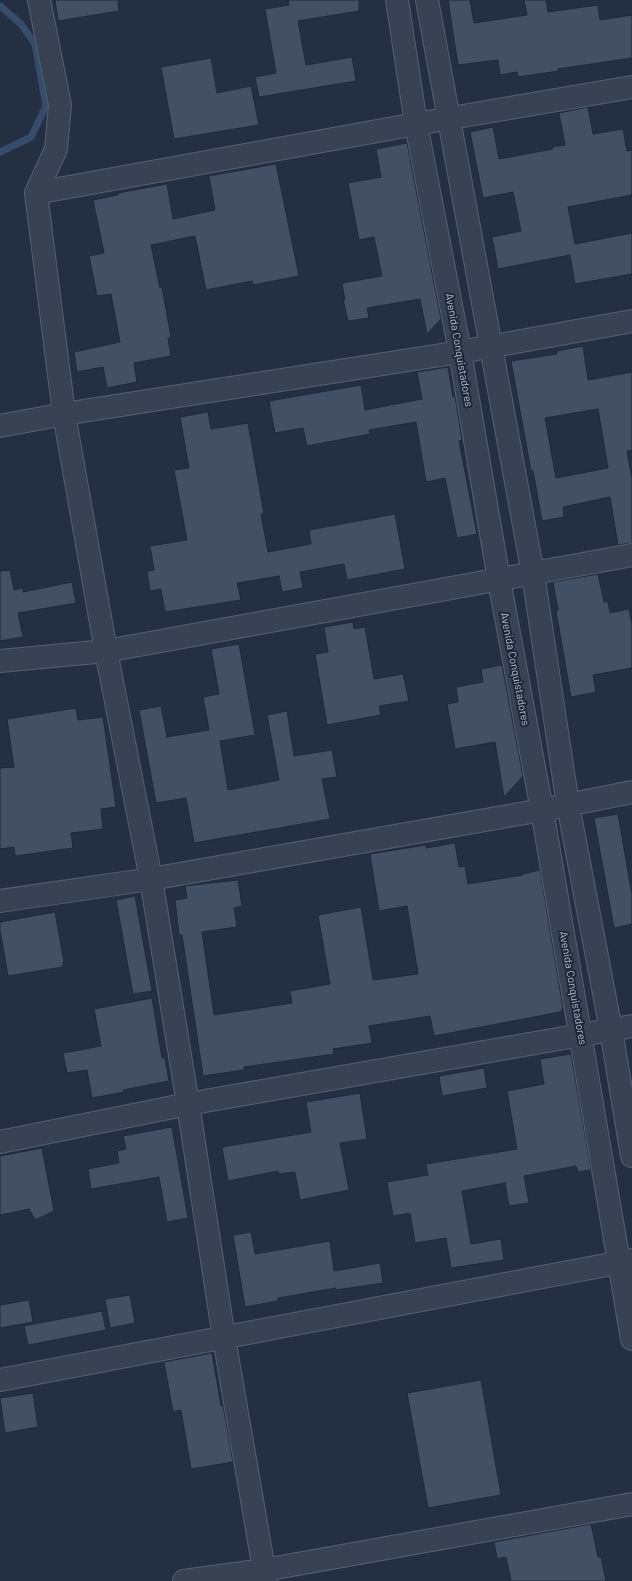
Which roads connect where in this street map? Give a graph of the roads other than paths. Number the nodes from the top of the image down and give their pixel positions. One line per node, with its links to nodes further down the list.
1 (39, 0): 7 (street)
2 (397, 0): 6 (street, Avenida Conquistadores)
3 (427, 0): 5 (street)
4 (632, 87): 5 (street)
5 (449, 118): 6 (street); 9 (street)
6 (416, 124): 7 (street); 10 (street, Avenida Conquistadores)
7 (36, 193): 11 (street)
8 (632, 321): 9 (street)
9 (491, 346): 10 (street); 14 (street)
10 (460, 352): 11 (street); 15 (street, Avenida Conquistadores)
11 (64, 414): 12 (street); 16 (street)
12 (0, 426)
13 (632, 555): 14 (street)
14 (533, 574): 15 (street); 19 (street)
15 (499, 580): 16 (street); 20 (street, Avenida Conquistadores)
16 (106, 651): 17 (street); 21 (street)
17 (0, 661)
18 (632, 792): 19 (street)
19 (568, 805): 20 (street); 24 (street)
20 (542, 810): 21 (street); 25 (street, Avenida Conquistadores)
21 (151, 879): 22 (street); 26 (street)
22 (0, 901)
23 (632, 1026): 24 (street)
24 (611, 1030): 25 (street); 28 (street)
25 (581, 1036): 26 (street); 29 (street, Avenida Conquistadores)
26 (188, 1104): 27 (street); 30 (street)
27 (0, 1142)
28 (632, 1156)
29 (625, 1262): 30 (street); 31 (street, Avenida Conquistadores)
30 (224, 1338): 32 (street); 34 (street)
31 (632, 1339)
32 (0, 1380)
33 (632, 1504): 34 (street)
34 (265, 1575): 35 (street)
35 (184, 1581)

